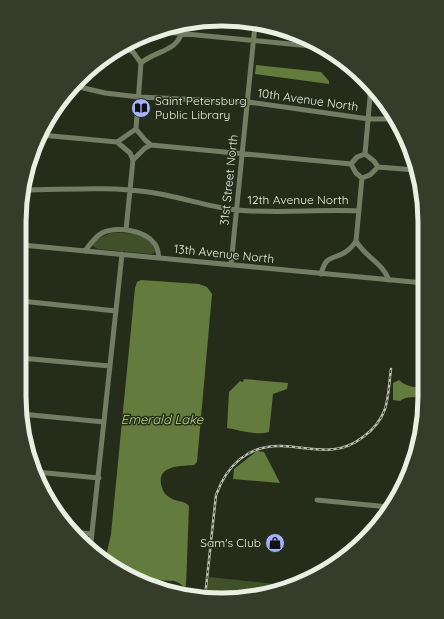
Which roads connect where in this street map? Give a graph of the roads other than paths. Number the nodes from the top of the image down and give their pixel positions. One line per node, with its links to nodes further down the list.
1 (255, 29): 4 (street, 31st Street North)
2 (174, 32): 3 (street)
3 (182, 33): 4 (street); 7 (street)
4 (254, 40): 5 (street); 11 (street, 31st Street North)
5 (308, 46)
6 (129, 49): 7 (street)
7 (141, 63): 10 (street)
8 (80, 87): 10 (street, 10th Avenue North)
9 (370, 95): 12 (street)
10 (139, 97): 11 (street, 10th Avenue North); 14 (street)
11 (248, 102): 12 (street, 10th Avenue North); 18 (street, 31st Street North)
12 (369, 119): 13 (street, 10th Avenue North); 19 (street)
13 (389, 119)
14 (136, 129): 16 (street); 17 (street)
15 (46, 135): 16 (street)
16 (117, 142): 20 (street)
17 (151, 145): 18 (street); 20 (street)
18 (242, 154): 21 (street); 27 (street, 31st Street North)
19 (365, 154): 21 (street); 22 (street)
20 (133, 160): 26 (street)
21 (351, 164): 24 (street)
22 (378, 167): 23 (street); 24 (street)
23 (411, 170)
24 (362, 178): 28 (street)
25 (29, 190): 26 (street, 12th Avenue North)
26 (130, 190): 27 (street, 12th Avenue North); 29 (street)
27 (236, 210): 28 (street, 12th Avenue North); 35 (street, 31st Street North)
28 (359, 211): 30 (street)
29 (126, 230): 32 (street); 34 (street)
30 (356, 241): 36 (street); 37 (street)
31 (26, 245): 32 (street, 13th Avenue North)
32 (85, 251): 33 (street, 13th Avenue North)
33 (122, 254): 34 (street, 13th Avenue North); 40 (street)
34 (158, 258): 35 (street, 13th Avenue North)
35 (231, 265): 36 (street, 13th Avenue North)
36 (321, 274): 37 (street, 13th Avenue North)
37 (389, 280): 38 (street, 13th Avenue North)
38 (418, 282)
39 (26, 302): 40 (street)
40 (116, 311): 42 (street)
41 (26, 359): 42 (street)
42 (110, 366): 44 (street)
43 (27, 415): 44 (street)
44 (104, 422): 46 (street)
45 (41, 472): 46 (street)
46 (99, 478): 50 (street)
47 (317, 500): 48 (street)
48 (384, 507)
49 (80, 533): 50 (street)
50 (92, 534): 51 (street)
51 (91, 542)

